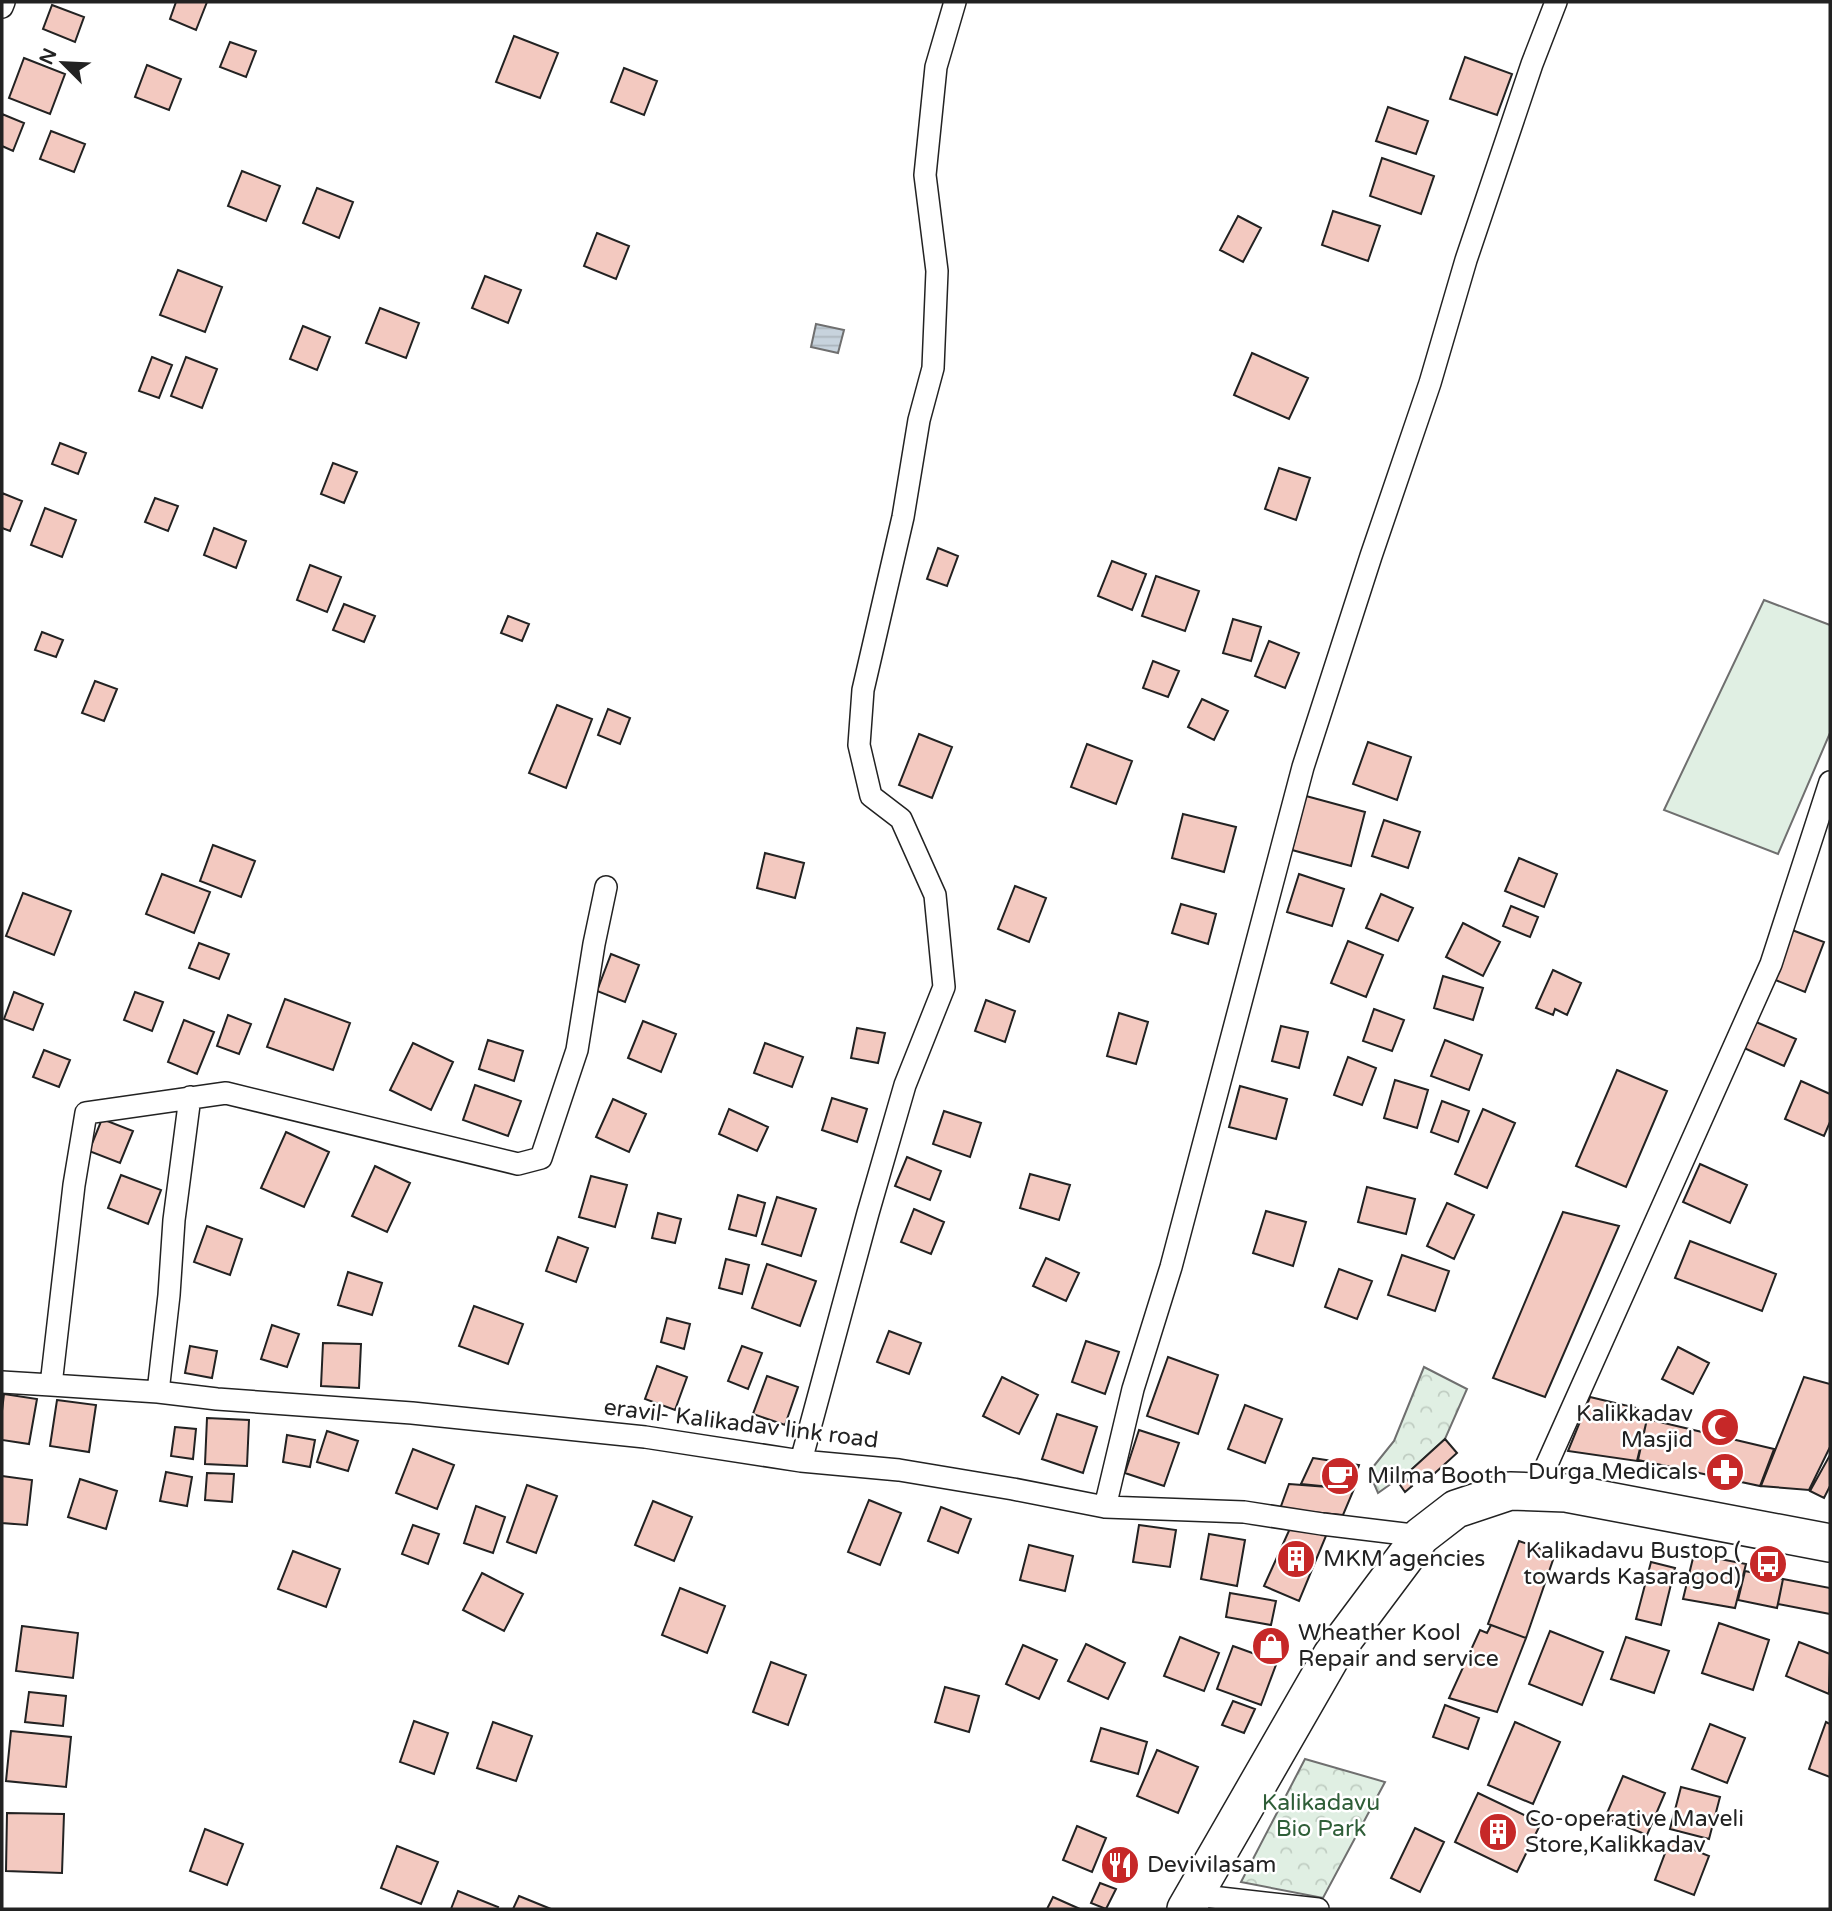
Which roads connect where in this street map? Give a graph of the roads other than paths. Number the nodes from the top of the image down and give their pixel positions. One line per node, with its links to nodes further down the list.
1 (4, 2): 4 (street)
2 (955, 2): 11 (street)
3 (1556, 2): 13 (street)
4 (2, 7)
5 (1830, 782): 12 (street)
6 (606, 887): 7 (street)
7 (190, 1097): 9 (street); 10 (street)
8 (2, 1382): 9 (street, eravil- Kalikadav link road)
9 (51, 1385): 10 (street, eravil- Kalikadav link road)
10 (158, 1392): 11 (street, eravil- Kalikadav link road)
11 (801, 1461): 13 (street, eravil- Kalikadav link road)
12 (1535, 1491): 14 (highway); 15 (highway)
13 (1105, 1507): 14 (street, eravil- Kalikadav link road)
14 (1421, 1536): 16 (highway)
15 (1830, 1543)
16 (1190, 1902): 17 (street)
17 (1318, 1909)

